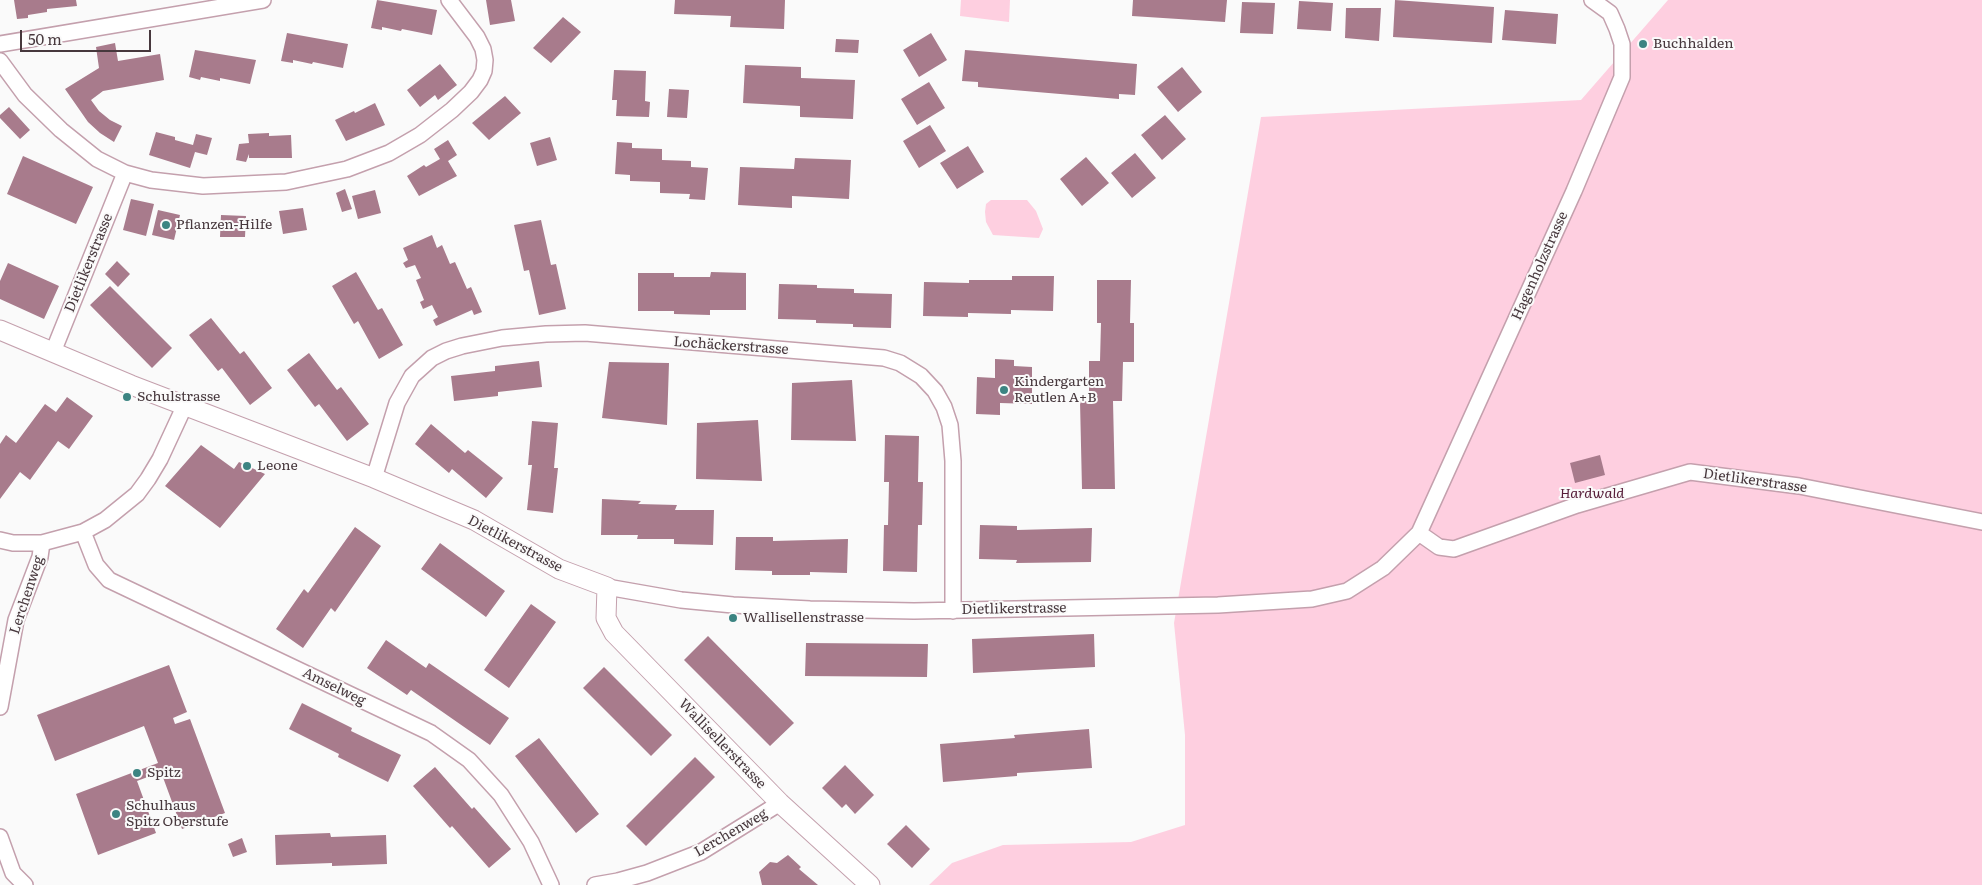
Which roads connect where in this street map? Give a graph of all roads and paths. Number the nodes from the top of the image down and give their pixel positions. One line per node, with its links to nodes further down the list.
1 (263, 0): 4 (street)
2 (449, 0): 6 (street)
3 (1592, 0): 13 (street, Hagenholzstrasse)
4 (0, 44)
5 (0, 61): 6 (street)
6 (124, 173): 8 (street, Dietlikerstrasse)
7 (0, 330): 8 (street, Dietlikerstrasse)
8 (53, 352): 9 (street, Dietlikerstrasse)
9 (186, 406): 10 (street, Dietlikerstrasse); 12 (street)
10 (374, 478): 16 (street, Dietlikerstrasse); 17 (street, Lochäckerstrasse)
11 (1982, 522): 13 (street, Dietlikerstrasse)
12 (82, 532): 15 (street); 22 (street, Amselweg)
13 (1419, 533): 17 (street, Dietlikerstrasse)
14 (0, 540): 15 (street)
15 (42, 543): 18 (street, Lerchenweg)
16 (607, 587): 17 (street, Dietlikerstrasse); 19 (street, Wallisellerstrasse)
17 (953, 611)
18 (0, 707)
19 (780, 803): 23 (street, Lerchenweg); 24 (street, Wallisellerstrasse)
20 (0, 838): 21 (street)
21 (25, 885)
22 (551, 885)
23 (595, 885)
24 (870, 885)

